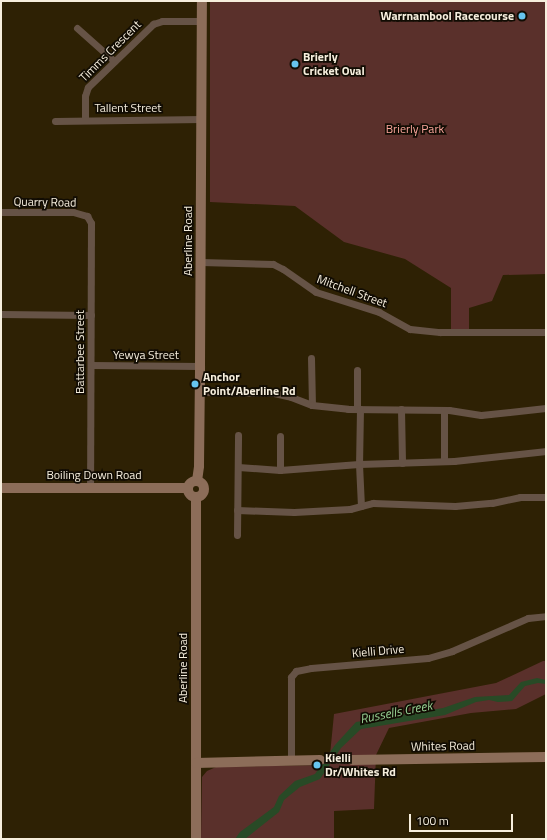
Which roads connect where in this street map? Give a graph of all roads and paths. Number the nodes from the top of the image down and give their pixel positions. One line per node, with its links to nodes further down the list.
1 (202, 1): 2 (street, Aberline Road)
2 (202, 20): 4 (street, Timms Crescent); 5 (street, Aberline Road)
3 (77, 28): 4 (street)
4 (114, 61): 6 (street, Timms Crescent)
5 (202, 119): 6 (street, Tallent Street); 10 (street, Aberline Road)
6 (85, 120): 7 (street, Tallent Street)
7 (55, 121)
8 (1, 212): 9 (street, Quarry Road)
9 (87, 216): 12 (street, Battarbee Street)
10 (201, 262): 13 (street, Mitchell Street); 16 (street, Aberline Road)
11 (1, 314): 12 (street)
12 (91, 315): 15 (street, Battarbee Street)
13 (546, 332)
14 (311, 358): 19 (street)
15 (91, 366): 16 (street, Yewya Street); 34 (street, Battarbee Street)
16 (200, 366): 18 (street, Aberline Road)
17 (357, 370): 21 (street)
18 (200, 392): 19 (street); 32 (street, Aberline Road)
19 (312, 405): 21 (street)
20 (546, 408): 23 (street)
21 (358, 409): 22 (street); 29 (street)
22 (401, 409): 23 (street); 28 (street)
23 (444, 410): 27 (street)
24 (238, 435): 30 (street)
25 (280, 436): 31 (street)
26 (546, 452): 27 (street)
27 (444, 461): 28 (street)
28 (402, 463): 29 (street)
29 (359, 464): 31 (street); 38 (street)
30 (238, 467): 31 (street); 39 (street)
31 (280, 470)
32 (196, 481): 35 (street); 37 (street)
33 (1, 488): 34 (street, Boiling Down Road)
34 (90, 488): 35 (street, Boiling Down Road)
35 (187, 488): 37 (street)
36 (546, 496): 38 (street)
37 (196, 497): 46 (street, Aberline Road)
38 (361, 506): 39 (street)
39 (237, 510): 40 (street)
40 (237, 535)
41 (546, 616): 45 (street, Kielli Drive)
42 (546, 757): 44 (street, Whites Road)
43 (320, 760): 44 (street, Whites Road); 45 (street, Whites Road)
44 (352, 760)
45 (291, 761): 46 (street, Whites Road)
46 (196, 763): 47 (street, Aberline Road)
47 (196, 839)

